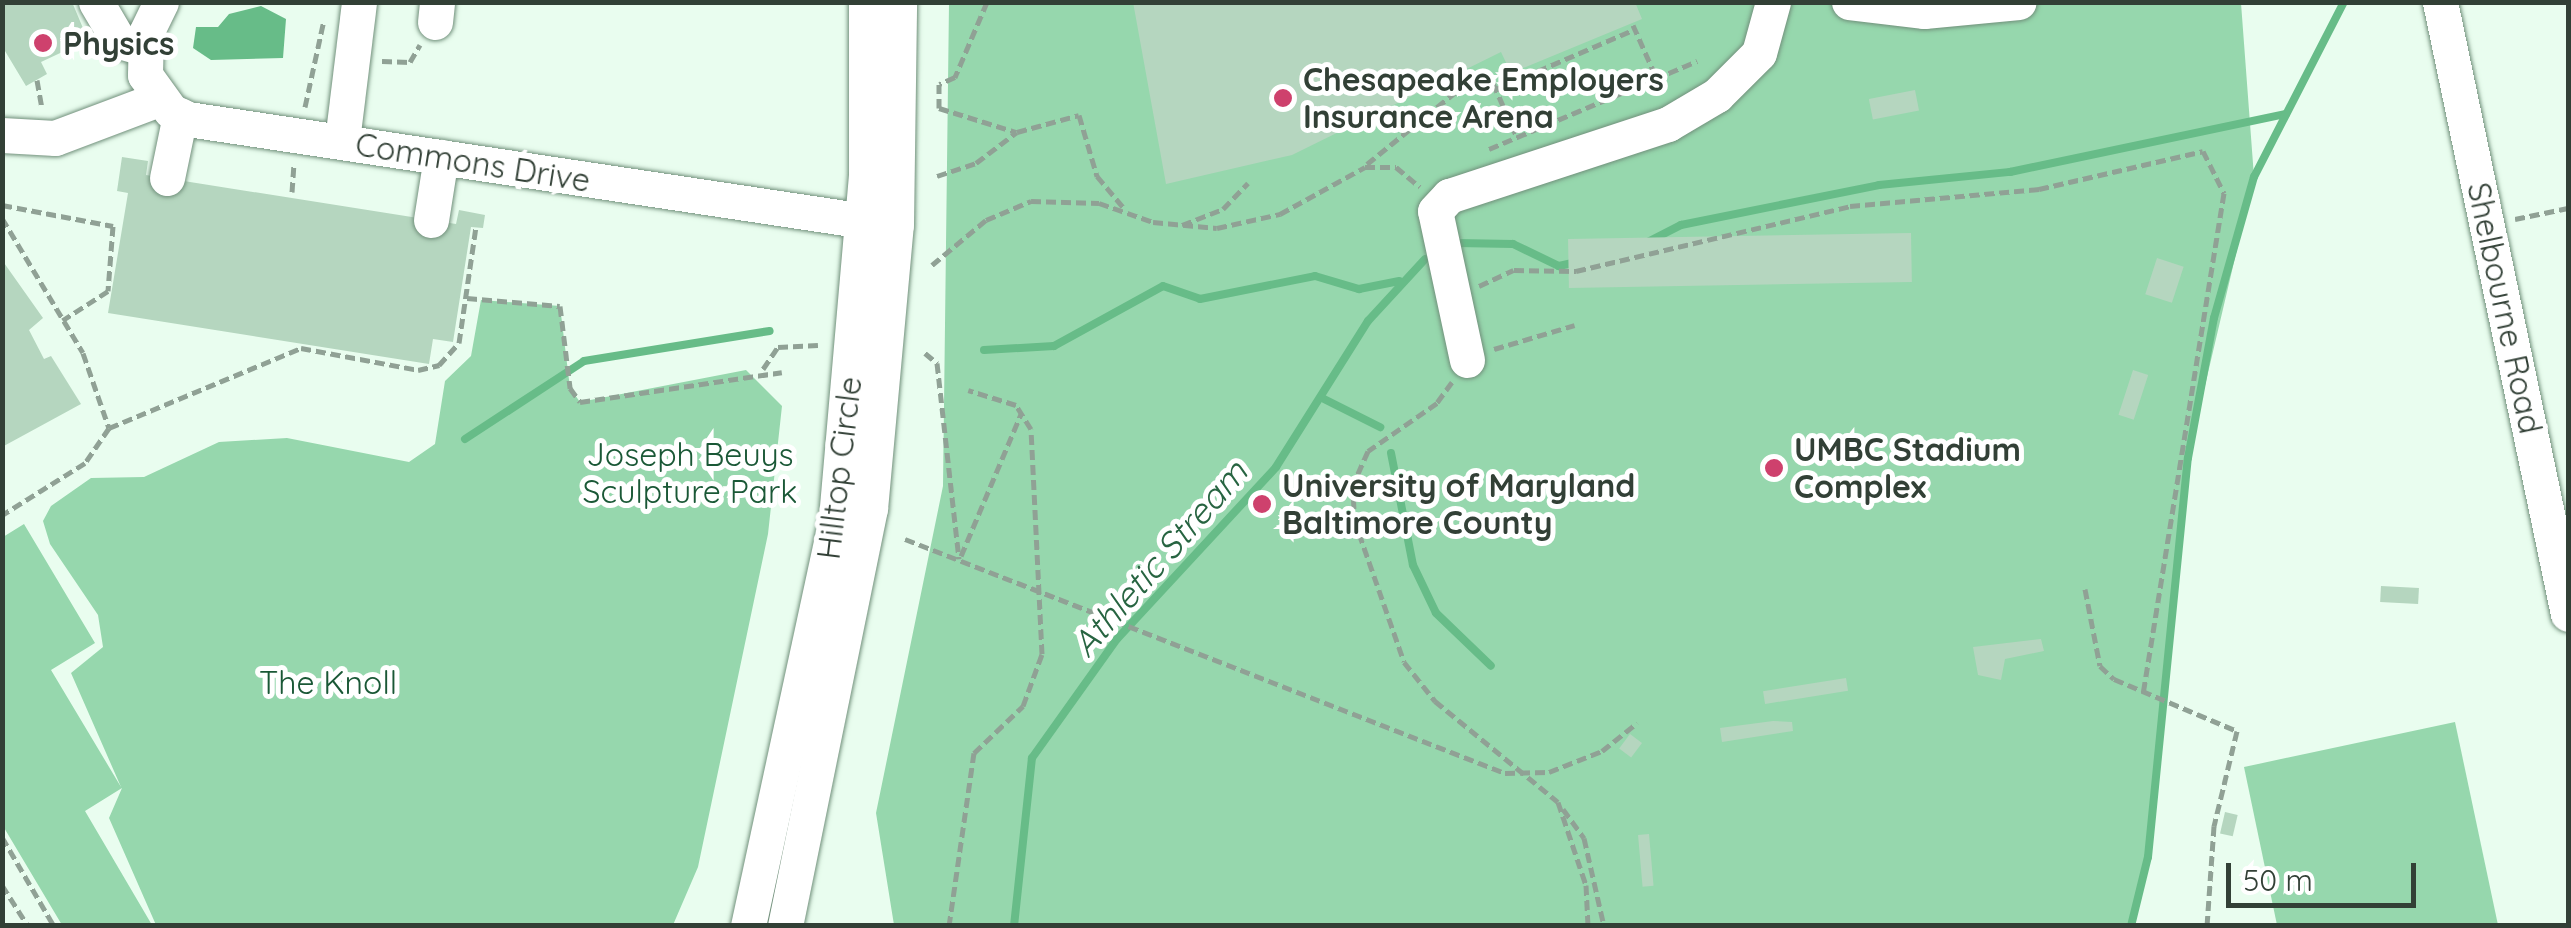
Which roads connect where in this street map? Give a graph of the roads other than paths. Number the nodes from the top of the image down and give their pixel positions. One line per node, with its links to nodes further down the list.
1 (96, 2): 10 (street)
2 (162, 2): 10 (street)
3 (359, 2): 13 (street)
4 (866, 2): 17 (street, Hilltop Circle)
5 (899, 2): 17 (street, Hilltop Circle)
6 (1773, 2): 18 (street)
7 (1849, 2): 8 (street)
8 (2019, 2)
9 (2440, 2): 19 (street, Shelbourne Road)
10 (144, 48): 11 (street)
11 (170, 107): 12 (street); 13 (street, Commons Drive); 15 (street)
12 (2, 135)
13 (342, 141): 14 (street, Commons Drive)
14 (442, 157): 16 (street); 17 (street, Commons Drive)
15 (167, 178)
16 (430, 220)
17 (880, 224): 21 (street, Hilltop Circle); 22 (street, Hilltop Circle)
18 (1467, 360)
19 (2564, 571): 20 (street, Shelbourne Road)
20 (2568, 614)
21 (748, 926)
22 (785, 926)

